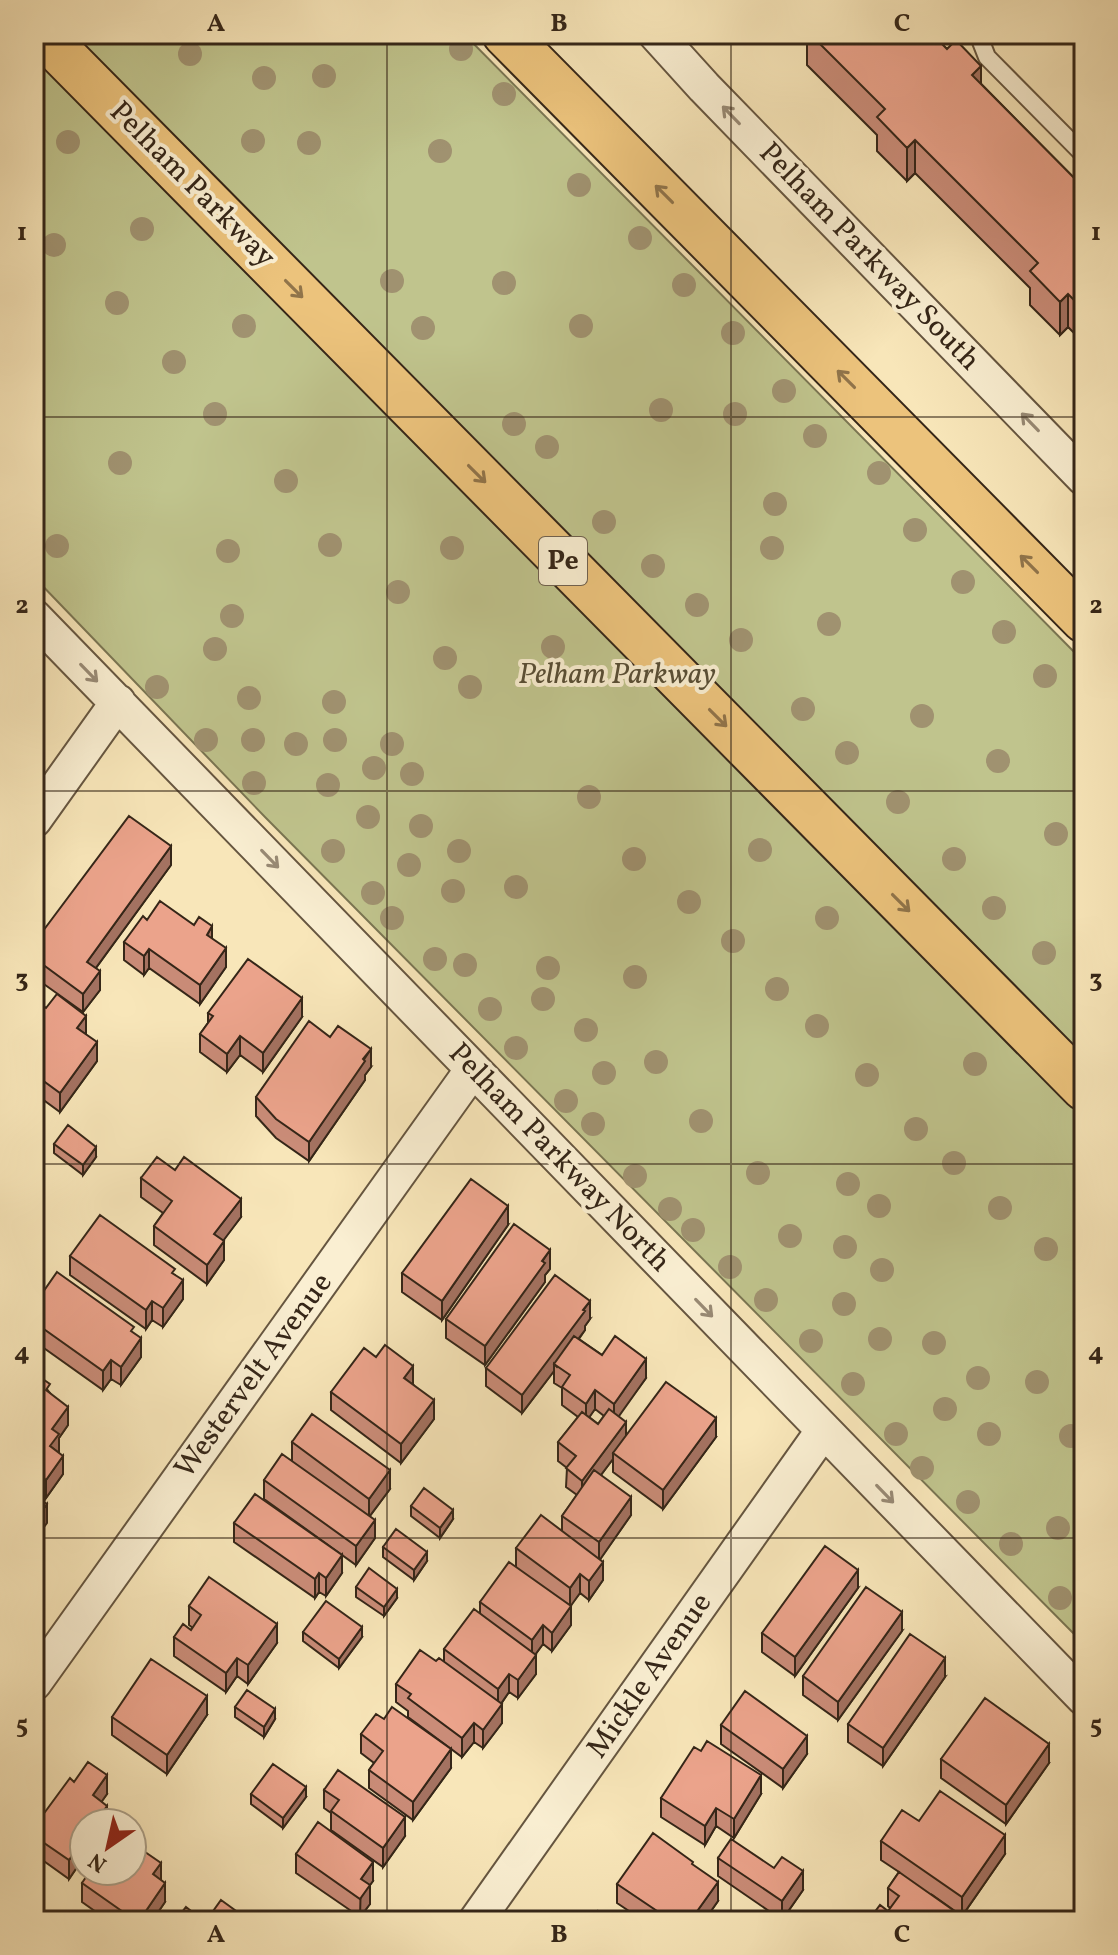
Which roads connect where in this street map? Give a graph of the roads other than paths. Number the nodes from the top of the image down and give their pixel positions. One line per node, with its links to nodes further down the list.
1 (42, 34): 12 (main road, Pelham Parkway / Pe, one-way to 12)
2 (505, 34): 8 (main road, one-way to 2)
3 (978, 34): 5 (lane)
4 (663, 38): 6 (street, Pelham Parkway South, one-way to 4)
5 (1084, 155)
6 (1084, 478)
7 (34, 617): 9 (street, Pelham Parkway North, one-way to 9)
8 (1084, 620)
9 (118, 702): 10 (street); 11 (street, Pelham Parkway North, one-way to 11)
10 (34, 820)
11 (473, 1069): 13 (street, Pelham Parkway North, one-way to 13); 14 (street, Westervelt Avenue)
12 (1084, 1088)
13 (823, 1431): 15 (street, Pelham Parkway North, one-way to 15); 16 (street, Mickle Avenue)
14 (34, 1683)
15 (1084, 1698)
16 (476, 1921)

